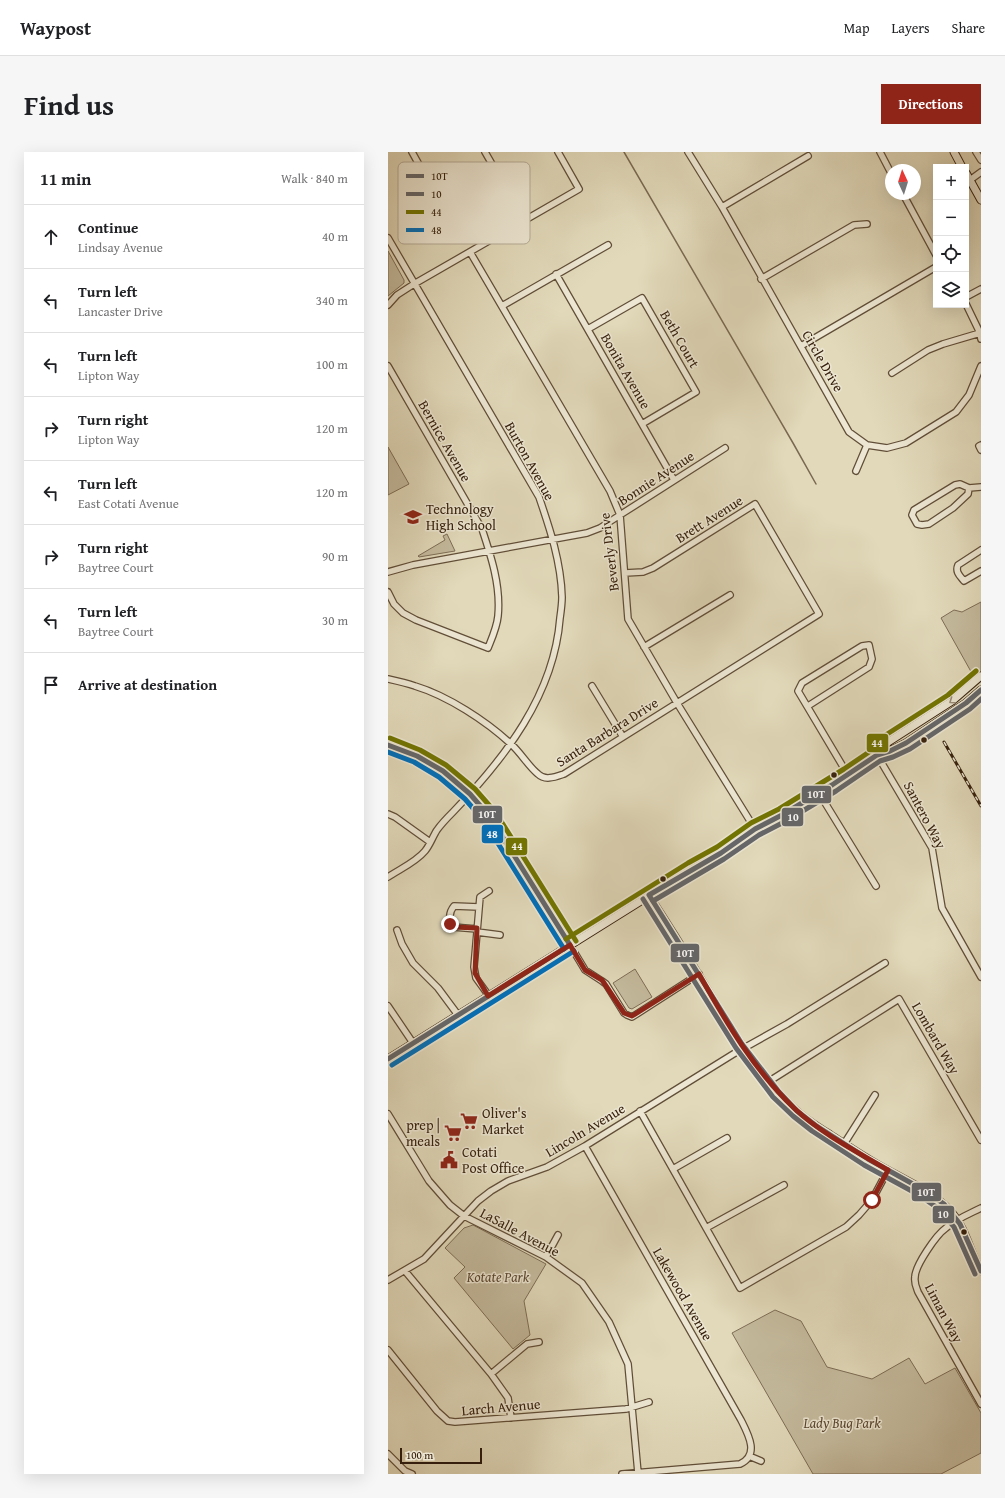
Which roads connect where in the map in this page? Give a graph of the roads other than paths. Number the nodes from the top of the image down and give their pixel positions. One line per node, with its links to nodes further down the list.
1 (412, 152): 10 (street)
2 (484, 152): 11 (street)
3 (558, 152): 20 (street)
4 (688, 152): 19 (street, Circle Drive)
5 (880, 152): 12 (street)
6 (954, 152): 13 (main road)
7 (976, 152): 9 (street)
8 (808, 156): 19 (street)
9 (981, 160)
10 (418, 162)
11 (490, 162)
12 (886, 164)
13 (960, 164)
14 (981, 172): 15 (street)
15 (969, 177)
16 (969, 179): 18 (main road)
17 (905, 200): 25 (street)
18 (981, 200)
19 (722, 207): 29 (street, Circle Drive)
20 (530, 217)
21 (867, 224): 29 (street)
22 (388, 238): 30 (street, Burton Avenue)
23 (484, 244): 26 (street)
24 (608, 245): 28 (street)
25 (933, 250)
26 (470, 252): 30 (street); 34 (street, Beverly Drive)
27 (933, 269): 39 (street)
28 (556, 274): 34 (street); 36 (street, Bonita Avenue)
29 (761, 279): 39 (street, Circle Drive)
30 (414, 284): 33 (street); 53 (street, Burton Avenue)
31 (981, 288): 32 (street)
32 (969, 295)
33 (388, 305)
34 (502, 306): 52 (street, Beverly Drive)
35 (968, 308): 37 (street)
36 (588, 329): 43 (street, Bonita Avenue); 43 (street, Beth Court)
37 (980, 333): 38 (street); 42 (street)
38 (981, 339)
39 (801, 346): 44 (street, Circle Drive)
40 (388, 366): 54 (street, Bernice Avenue)
41 (981, 369): 44 (street, Circle Drive)
42 (892, 373)
43 (642, 424): 49 (street, Bonita Avenue)
44 (867, 445): 48 (street)
45 (981, 445): 47 (street)
46 (725, 448): 49 (street, Bonnie Avenue)
47 (981, 450)
48 (856, 471)
49 (674, 480): 52 (street, Bonnie Avenue)
50 (981, 487): 51 (street)
51 (969, 488): 51 (street)
52 (620, 516): 53 (street, Bonnie Avenue); 58 (street, Beverly Drive)
53 (553, 539): 54 (street, Bonnie Avenue); 70 (street, Burton Avenue)
54 (490, 550): 57 (street, Bonnie Avenue); 59 (street, Bernice Avenue)
55 (981, 550): 56 (street)
56 (981, 571)
57 (388, 572)
58 (625, 573): 61 (street, Brett Avenue); 62 (street, Beverly Drive)
59 (388, 592)
60 (730, 595): 62 (street)
61 (820, 614): 67 (street, Santa Barbara Drive)
62 (644, 647): 67 (street, Beverly Drive)
63 (981, 676): 72 (main road, one-way to 72)
64 (388, 679): 70 (street, Santa Barbara Drive)
65 (592, 686): 69 (street)
66 (981, 690): 72 (main road)
67 (677, 703): 69 (street, Santa Barbara Drive); 77 (street, Beverly Drive)
68 (808, 706): 68 (street); 73 (street)
69 (623, 737): 70 (street, Santa Barbara Drive)
70 (511, 744): 75 (street, Burton Avenue)
71 (388, 745): 75 (main road)
72 (877, 754): 73 (main road); 90 (street, Santero Way)
73 (848, 775): 74 (main road)
74 (819, 793): 77 (main road); 80 (street)
75 (470, 794): 78 (street, Burton Avenue); 87 (main road)
76 (388, 814): 78 (street)
77 (755, 829): 82 (main road)
78 (430, 842): 79 (street, Burton Avenue)
79 (388, 877)
80 (876, 886)
81 (489, 891): 83 (street)
82 (649, 896): 87 (main road); 89 (street)
83 (479, 906): 85 (street); 85 (street)
84 (397, 930): 93 (street)
85 (477, 930): 86 (street); 91 (street)
86 (500, 935)
87 (570, 945): 89 (street); 91 (main road)
88 (885, 962): 95 (street, Lincoln Avenue)
89 (699, 974): 95 (street)
90 (981, 977)
91 (488, 996): 93 (main road)
92 (388, 1006): 94 (street)
93 (458, 1015): 94 (main road)
94 (413, 1044): 96 (main road)
95 (743, 1048): 97 (street); 99 (street, Lincoln Avenue)
96 (388, 1059)
97 (768, 1082): 102 (street, Lombard Way); 103 (street)
98 (875, 1095): 103 (street)
99 (640, 1111): 104 (street, Lincoln Avenue); 105 (street)
100 (388, 1114): 109 (street, LaSalle Avenue)
101 (727, 1138): 105 (street)
102 (981, 1140)
103 (844, 1144): 106 (street)
104 (585, 1146): 109 (street, Lincoln Avenue); 125 (street, Lakewood Avenue)
105 (673, 1169): 111 (street)
106 (888, 1170): 110 (street); 111 (street)
107 (784, 1185): 111 (street)
108 (981, 1208): 110 (street, Liman Way)
109 (464, 1216): 113 (street, LaSalle Avenue); 114 (street, Lincoln Avenue)
110 (957, 1220): 115 (street); 121 (street, Liman Way)
111 (706, 1228)
112 (558, 1235): 113 (street)
113 (546, 1257): 122 (street, LaSalle Avenue)
114 (405, 1271): 116 (street, Lincoln Avenue); 119 (street)
115 (981, 1271)
116 (388, 1280)
117 (539, 1342): 119 (street)
118 (388, 1350): 123 (street, Larch Avenue)
119 (490, 1374): 123 (street)
120 (649, 1402): 122 (street, Larch Avenue)
121 (981, 1404)
122 (633, 1408): 123 (street, Larch Avenue); 127 (street, LaSalle Avenue)
123 (511, 1418)
124 (389, 1456): 128 (street)
125 (749, 1456): 126 (street); 127 (street)
126 (761, 1460)
127 (638, 1473): 129 (street)
128 (412, 1474)
129 (622, 1474)

